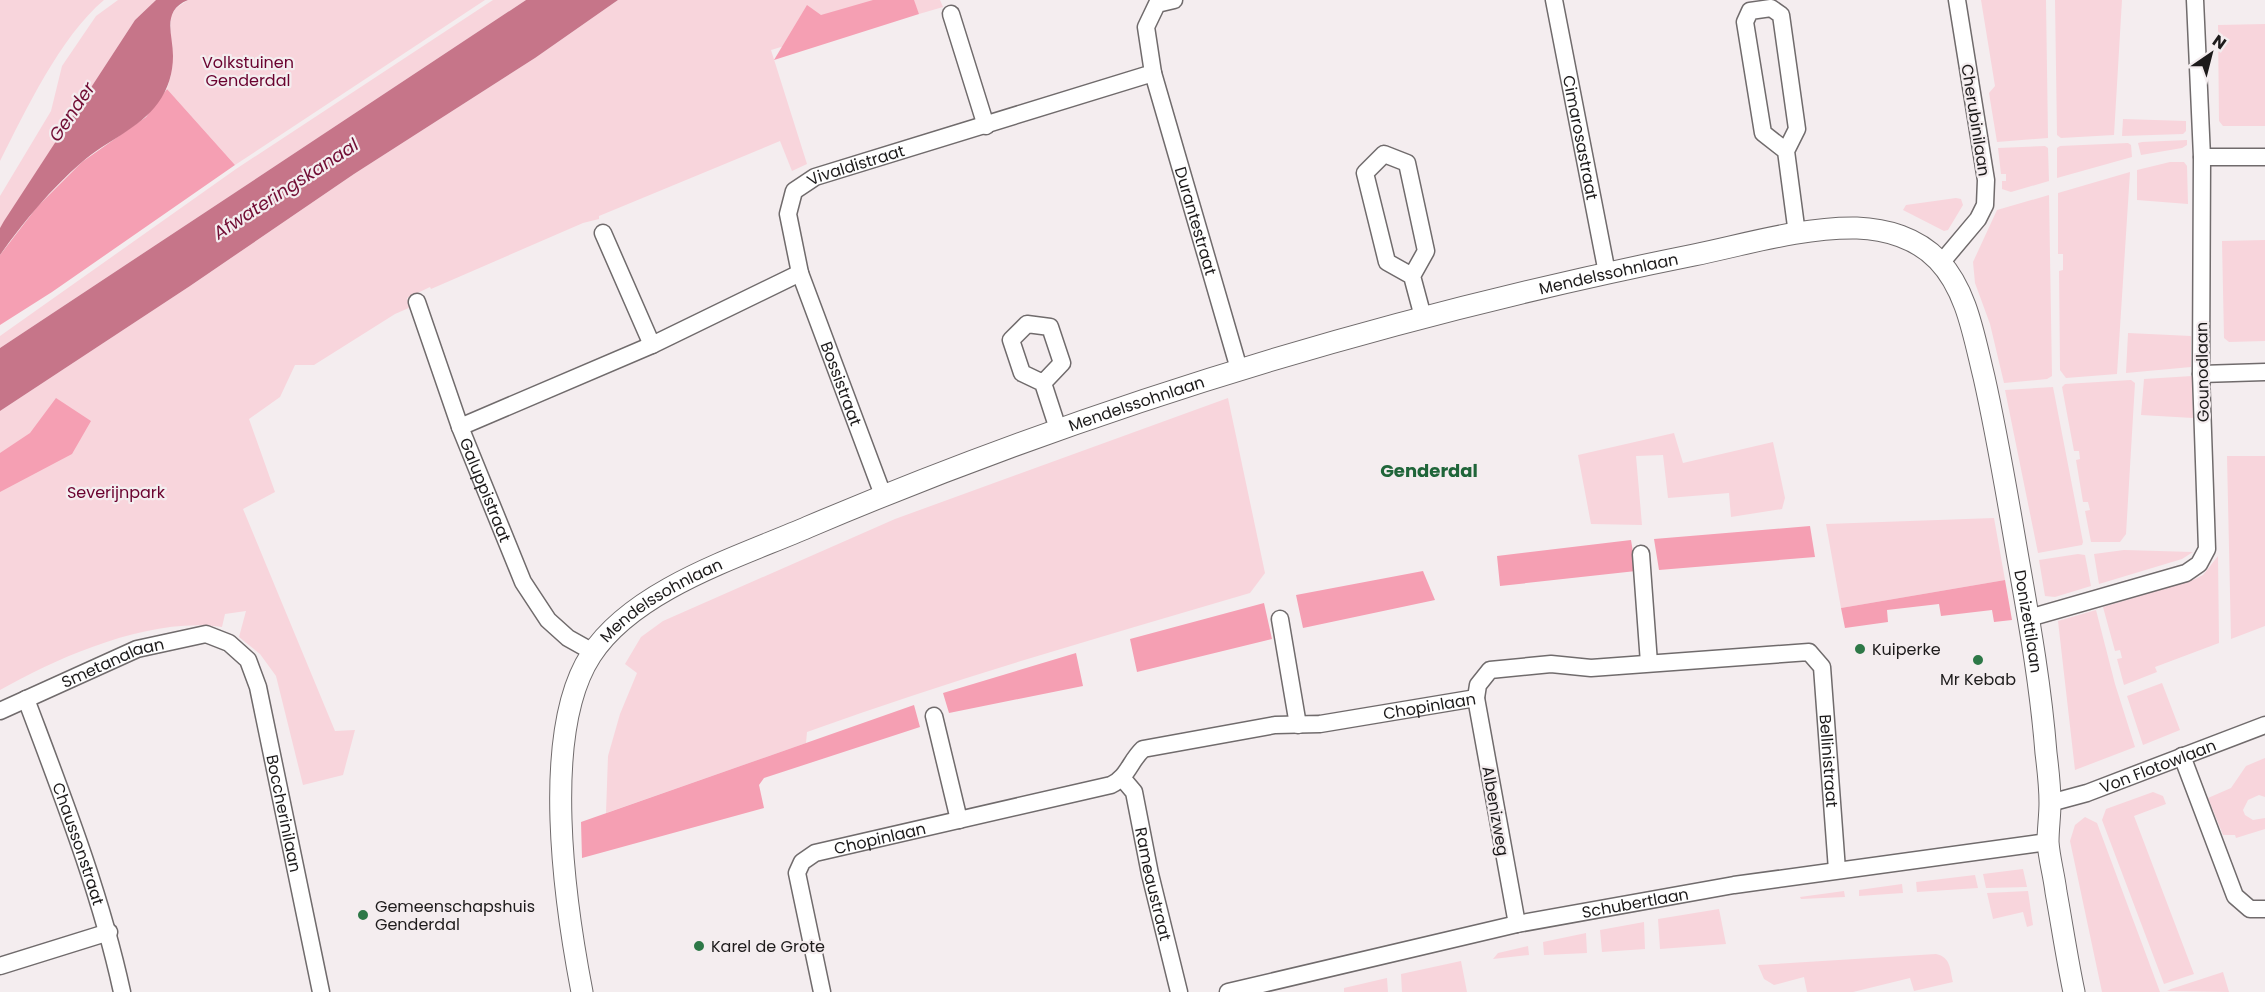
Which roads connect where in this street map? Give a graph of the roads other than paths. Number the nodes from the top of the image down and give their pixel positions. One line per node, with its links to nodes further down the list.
1 (1174, 0): 6 (street)
2 (1554, 0): 15 (street, Cimarosastraat)
3 (1957, 0): 13 (street, Cherubinilaan)
4 (2195, 0): 9 (street, Gounodlaan)
5 (951, 14): 7 (street)
6 (1153, 73): 7 (street, Vivaldistraat); 20 (street, Durantestraat)
7 (986, 126): 14 (street, Vivaldistraat)
8 (1786, 151): 8 (street); 12 (street)
9 (2202, 157): 10 (street); 22 (street, Gounodlaan)
10 (2265, 157)
11 (603, 234): 19 (street)
12 (1797, 234): 13 (street, Mendelssohnlaan); 15 (street, Mendelssohnlaan)
13 (1941, 263): 28 (street, Donizettilaan)
14 (800, 273): 19 (street); 26 (street, Bossistraat)
15 (1607, 273): 18 (street, Mendelssohnlaan)
16 (1412, 276): 16 (street); 18 (street)
17 (417, 302): 24 (street, Galuppistraat)
18 (1423, 317): 20 (street, Mendelssohnlaan)
19 (652, 345): 24 (street)
20 (1239, 369): 25 (street, Mendelssohnlaan)
21 (2265, 372): 22 (street)
22 (2201, 374): 28 (street, Gounodlaan)
23 (1043, 383): 25 (street, Mendelssohnlaan)
24 (460, 427): 31 (street, Galuppistraat)
25 (1058, 429): 26 (street, Mendelssohnlaan)
26 (884, 495): 31 (street, Mendelssohnlaan)
27 (1641, 554): 33 (street)
28 (2029, 618): 42 (street, Donizettilaan)
29 (1280, 619): 38 (street)
30 (229, 643): 35 (street, Smetanalaan); 51 (street, Boccherinilaan)
31 (593, 652): 52 (street, Mendelssohnlaan)
32 (1814, 655): 33 (street, Chopinlaan); 45 (street, Bellinistraat)
33 (1649, 663): 34 (street, Chopinlaan)
34 (1476, 698): 38 (street, Chopinlaan); 47 (street, Albenizweg)
35 (26, 699): 36 (street, Smetanalaan); 48 (street, Chaussonstraat)
36 (0, 711)
37 (934, 716): 43 (street)
38 (1298, 725): 41 (street, Chopinlaan)
39 (2265, 725): 40 (street, Von Flotowlaan)
40 (2182, 756): 42 (street, Von Flotowlaan); 46 (street)
41 (1123, 779): 43 (street, Chopinlaan); 54 (street, Rameaustraat)
42 (2050, 803): 44 (street, Donizettilaan)
43 (959, 820): 53 (street, Chopinlaan)
44 (2048, 842): 45 (street, Schubertlaan); 56 (street, Donizettilaan)
45 (1837, 870): 47 (street, Schubertlaan)
46 (2265, 909)
47 (1517, 924): 55 (street, Schubertlaan)
48 (109, 932): 49 (street); 50 (street, Chaussonstraat)
49 (0, 966)
50 (122, 992)
51 (321, 992)
52 (582, 992)
53 (822, 992)
54 (1179, 992)
55 (1228, 992)
56 (2074, 992)

